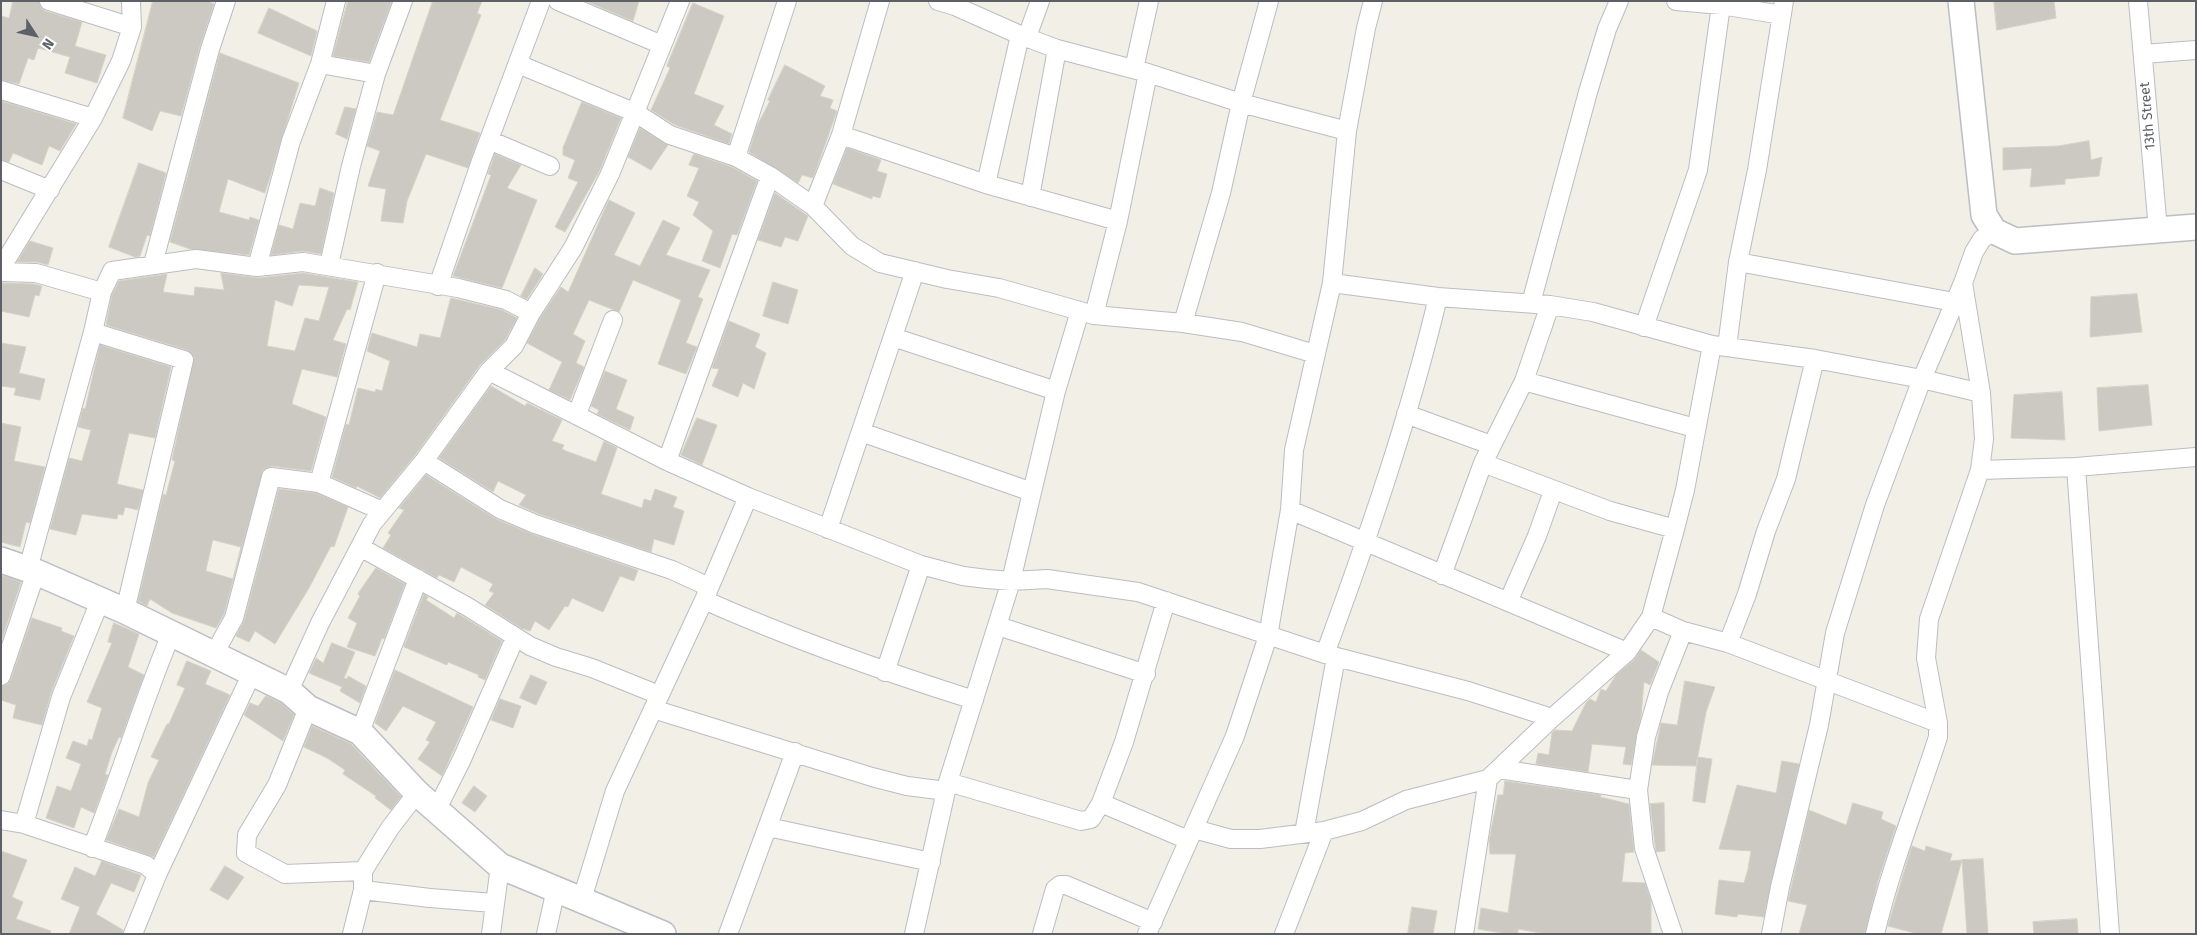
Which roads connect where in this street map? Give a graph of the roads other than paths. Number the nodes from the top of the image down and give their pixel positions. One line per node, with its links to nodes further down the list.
1 (49, 1): 22 (street)
2 (131, 1): 22 (street)
3 (226, 1): 52 (street)
4 (336, 1): 28 (street)
5 (403, 1): 31 (street)
6 (541, 1): 29 (street)
7 (558, 1): 24 (street)
8 (680, 1): 24 (street)
9 (786, 1): 39 (street)
10 (880, 1): 37 (street)
11 (1040, 1): 23 (street)
12 (1149, 1): 30 (street)
13 (1269, 1): 33 (street)
14 (1373, 1): 36 (street)
15 (1619, 1): 64 (street)
16 (1676, 1): 20 (street)
17 (1961, 1): 50 (street)
18 (2138, 1): 27 (street, 13th Street)
19 (950, 3): 23 (street)
20 (1721, 5): 21 (street); 70 (street)
21 (1783, 8): 51 (street)
22 (132, 27): 35 (street)
23 (1024, 36): 25 (street); 43 (street)
24 (662, 44): 34 (street)
25 (1057, 49): 30 (street); 45 (street)
26 (2196, 50): 27 (street)
27 (2143, 54): 49 (street, 13th Street)
28 (320, 64): 31 (street); 54 (street)
29 (518, 64): 34 (street); 38 (street)
30 (1141, 71): 33 (street); 47 (street)
31 (376, 74): 53 (street)
32 (1, 90): 35 (street)
33 (1241, 103): 36 (street); 69 (street)
34 (636, 113): 39 (street); 66 (street)
35 (93, 118): 44 (street)
36 (1347, 131): 58 (street)
37 (841, 135): 43 (street); 46 (street)
38 (489, 140): 40 (street); 60 (street)
39 (736, 157): 42 (street)
40 (550, 166)
41 (1, 170): 44 (street)
42 (770, 176): 46 (street); 87 (street)
43 (986, 184): 45 (street)
44 (50, 190): 55 (street)
45 (1030, 197): 47 (street)
46 (813, 206): 56 (street)
47 (1118, 221): 67 (street)
48 (2196, 228): 49 (street)
49 (2158, 230): 50 (street)
50 (1994, 231): 59 (street)
51 (1738, 262): 63 (street); 73 (street)
52 (153, 264): 54 (street); 61 (street)
53 (329, 265): 54 (street); 57 (street)
54 (257, 267)
55 (1, 270): 61 (street)
56 (915, 271): 67 (street); 72 (street)
57 (377, 273): 60 (street); 92 (street)
58 (1332, 283): 62 (street); 74 (street)
59 (1963, 283): 63 (street); 80 (street)
60 (438, 286): 66 (street)
61 (102, 292): 71 (street)
62 (1438, 297): 64 (street); 82 (street)
63 (1954, 302): 77 (street)
64 (1531, 303): 65 (street)
65 (1550, 305): 70 (street); 78 (street)
66 (531, 313): 76 (street)
67 (1087, 313): 69 (street); 79 (street)
68 (613, 320): 81 (street)
69 (1184, 323): 74 (street)
70 (1644, 326): 73 (street)
71 (93, 332): 104 (street); 112 (street)
72 (893, 337): 79 (street); 84 (street)
73 (1719, 346): 75 (street); 83 (street)
74 (1315, 354): 96 (street)
75 (1815, 359): 77 (street); 119 (street)
76 (489, 371): 81 (street); 88 (street)
77 (1922, 379): 80 (street); 127 (street)
78 (1524, 381): 83 (street); 85 (street)
79 (1056, 391): 94 (street)
80 (1981, 393): 91 (street)
81 (577, 414): 87 (street)
82 (1406, 414): 85 (street); 100 (street)
83 (1695, 428): 99 (street)
84 (861, 432): 94 (street); 98 (street)
85 (1492, 445): 89 (street)
86 (2196, 457): 90 (street)
87 (667, 460): 95 (street)
88 (424, 461): 97 (street); 108 (street)
89 (1483, 463): 93 (street); 105 (street)
90 (2076, 467): 91 (street); 171 (street)
91 (1980, 470): 133 (street)
92 (319, 483): 97 (street); 121 (street)
93 (1553, 491): 99 (street); 111 (street)
94 (1032, 492): 107 (street)
95 (748, 497): 98 (street); 108 (street)
96 (1290, 510): 100 (street); 117 (street)
97 (382, 511): 101 (street)
98 (828, 529): 103 (street)
99 (1675, 529): 113 (street)
100 (1366, 543): 105 (street); 122 (street)
101 (360, 547): 106 (street); 128 (street)
102 (1, 560): 104 (street)
103 (921, 565): 107 (street); 123 (street)
104 (32, 571): 109 (street); 126 (street)
105 (1442, 574): 111 (street)
106 (418, 579): 118 (street); 134 (street)
107 (1011, 581): 110 (street); 114 (street)
108 (706, 594): 123 (street); 130 (street)
109 (100, 601): 112 (street); 143 (street)
110 (1166, 601): 117 (street); 125 (street)
111 (1508, 602): 120 (street)
112 (125, 611): 116 (street)
113 (1651, 617): 115 (street); 120 (street)
114 (998, 626): 125 (street); 129 (street)
115 (1683, 631): 119 (street); 138 (street)
116 (171, 634): 121 (street); 148 (street)
117 (1268, 636): 122 (street); 147 (street)
118 (515, 638): 130 (street); 141 (street)
119 (1728, 644): 127 (street)
120 (1627, 652): 132 (street)
121 (214, 654): 124 (street)
122 (1330, 656): 132 (street); 146 (street)
123 (885, 672): 129 (street)
124 (252, 673): 128 (street); 152 (street)
125 (1146, 674): 140 (street)
126 (1, 676)
127 (1826, 680): 133 (street); 169 (street)
128 (289, 691): 131 (street)
129 (974, 700): 137 (street)
130 (656, 702): 135 (street); 155 (street)
131 (308, 708): 134 (street); 151 (street)
132 (1552, 718): 136 (street)
133 (1938, 723): 170 (street)
134 (360, 732): 139 (street)
135 (795, 752): 137 (street); 144 (street)
136 (1494, 774): 138 (street); 145 (street); 167 (street)
137 (947, 787): 140 (street); 149 (street)
138 (1638, 790): 168 (street)
139 (417, 793): 141 (street); 151 (street)
140 (1101, 803): 147 (street)
141 (436, 811): 150 (street)
142 (1, 820): 143 (street)
143 (24, 824): 148 (street)
144 (768, 828): 149 (street); 163 (street)
145 (1324, 831): 146 (street); 166 (street)
146 (1304, 833): 147 (street)
147 (1191, 835): 157 (street)
148 (92, 848): 152 (street)
149 (931, 862): 164 (street)
150 (500, 866): 153 (street); 156 (street)
151 (363, 871): 154 (street)
152 (157, 875): 158 (street)
153 (556, 889): 155 (street); 161 (street)
154 (363, 890): 156 (street); 159 (street)
155 (582, 899): 162 (street)
156 (494, 903): 160 (street)
157 (1150, 928): 165 (street)
158 (133, 934)
159 (352, 934)
160 (491, 934)
161 (546, 934)
162 (663, 934)
163 (728, 934)
164 (914, 934)
165 (1042, 934)
166 (1284, 934)
167 (1464, 934)
168 (1673, 934)
169 (1772, 934)
170 (1875, 934)
171 (2110, 934)

